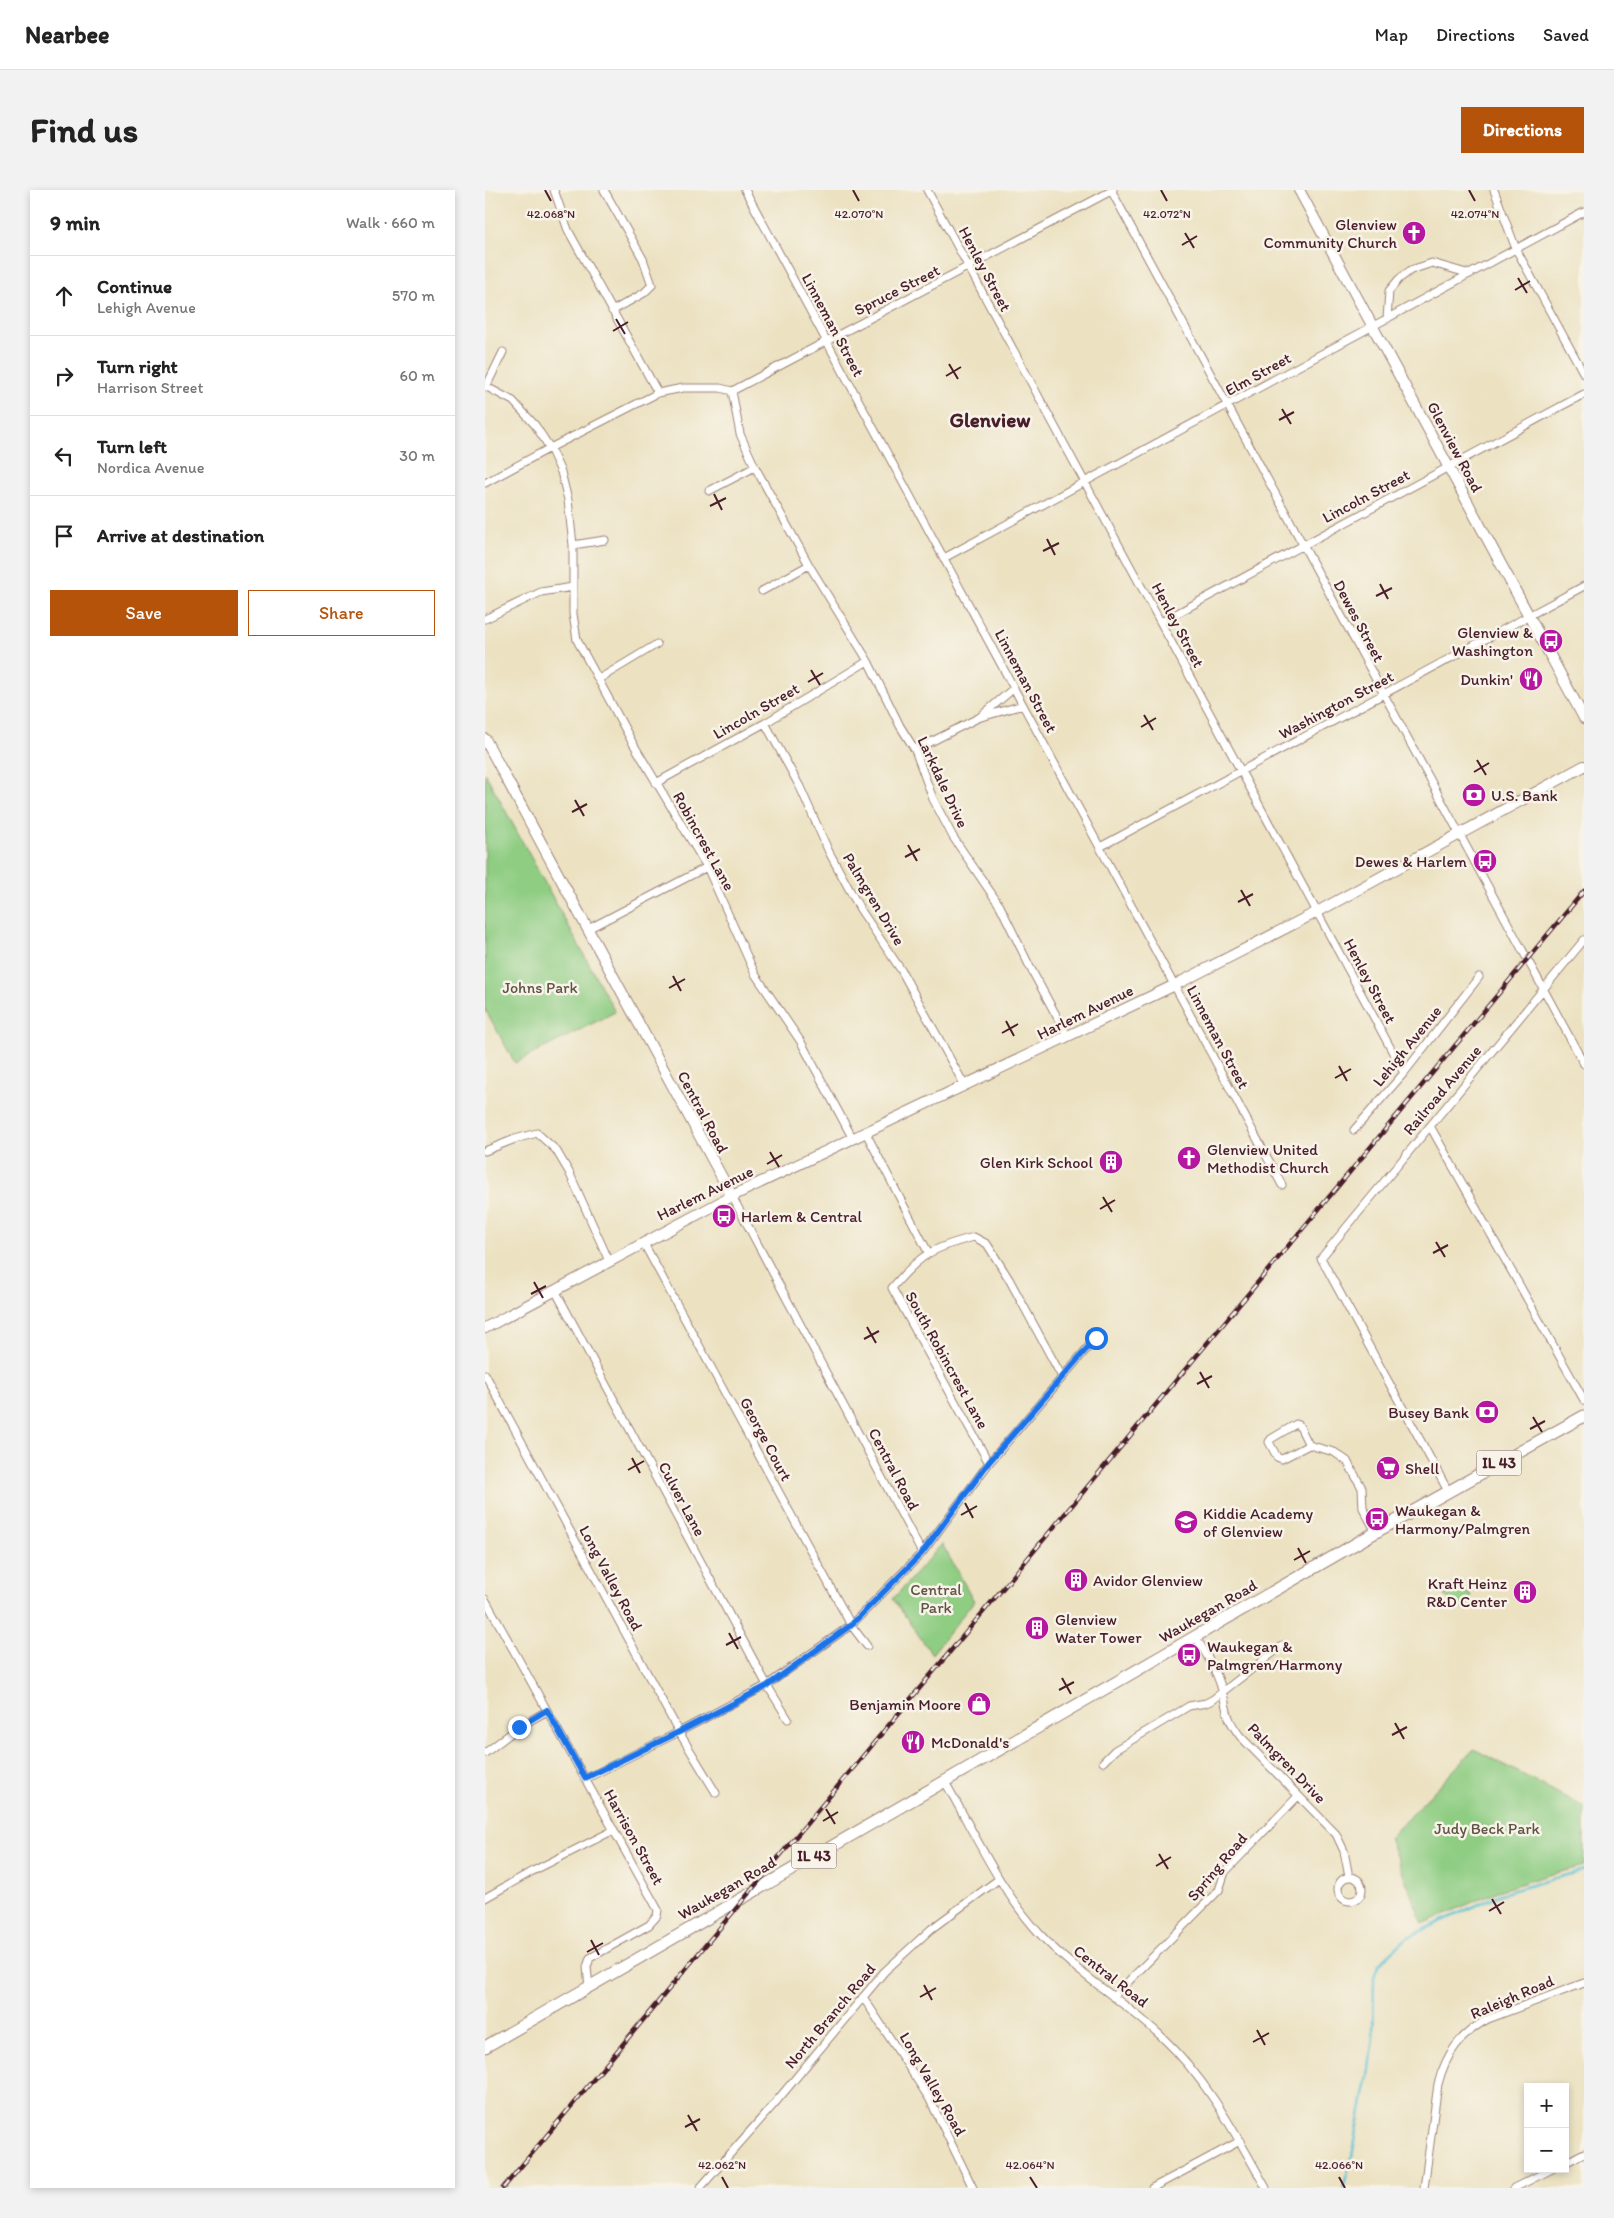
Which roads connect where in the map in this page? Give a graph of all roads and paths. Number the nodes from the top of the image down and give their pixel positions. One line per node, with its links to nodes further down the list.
1 (554, 190): 12 (street)
2 (604, 190): 12 (street)
3 (745, 190): 15 (street, Linneman Street)
4 (927, 190): 10 (street, Henley Street)
5 (1112, 190): 10 (street, Spruce Street); 22 (street, Dewes Street)
6 (1299, 190): 14 (main road, Glenview Road)
7 (1494, 190): 9 (street)
8 (1584, 212): 9 (street, Elm Street)
9 (1516, 249): 11 (street, Elm Street); 17 (street)
10 (969, 268): 15 (street, Spruce Street); 26 (street, Henley Street)
11 (1470, 274): 13 (street, Elm Street); 13 (street)
12 (612, 311): 20 (street)
13 (1387, 319): 14 (street, Elm Street)
14 (1373, 326): 22 (street, Elm Street); 25 (main road, Glenview Road)
15 (827, 342): 19 (street, Spruce Street); 32 (street, Linneman Street)
16 (503, 352): 18 (street, Robincrest Lane)
17 (1584, 374)
18 (486, 387): 23 (street, Robincrest Lane)
19 (732, 392): 20 (street); 24 (street, Larkdale Drive)
20 (658, 394): 23 (street)
21 (1584, 394): 25 (street, Lincoln Street)
22 (1227, 406): 26 (street, Elm Street); 31 (street, Dewes Street)
23 (550, 448): 27 (street); 30 (street, Robincrest Lane)
24 (755, 467): 28 (street); 33 (street, Larkdale Drive)
25 (1449, 467): 31 (street, Lincoln Street); 37 (main road, Glenview Road)
26 (1085, 482): 32 (street, Elm Street); 39 (street, Henley Street)
27 (485, 483)
28 (709, 491)
29 (605, 540): 30 (street)
30 (573, 545): 35 (street, Robincrest Lane)
31 (1303, 545): 39 (street, Lincoln Street); 44 (street, Dewes Street)
32 (944, 558): 43 (street, Linneman Street)
33 (809, 565): 36 (street); 41 (street, Larkdale Drive)
34 (1584, 586): 37 (street, Washington Street)
35 (573, 587): 38 (street); 42 (street, Robincrest Lane)
36 (761, 591)
37 (1528, 616): 44 (street, Washington Street); 47 (main road, Glenview Road)
38 (485, 619)
39 (1161, 622): 52 (street, Henley Street)
40 (657, 644): 42 (street)
41 (868, 662): 48 (street, Lincoln Street); 50 (street, Larkdale Drive)
42 (599, 678): 55 (street, Robincrest Lane)
43 (1014, 688): 45 (street, Linneman Street); 46 (street)
44 (1384, 695): 52 (street, Washington Street); 56 (street, Dewes Street)
45 (1023, 704): 46 (street); 57 (street, Linneman Street)
46 (977, 718): 50 (street)
47 (1584, 718)
48 (765, 723): 55 (street, Lincoln Street); 68 (street, Palmgren Drive)
49 (485, 739): 60 (main road, Central Road)
50 (915, 750): 65 (street, Larkdale Drive)
51 (1584, 766): 54 (main road, Harlem Avenue)
52 (1241, 771): 57 (street, Washington Street); 59 (street, Henley Street)
53 (1584, 776): 54 (main road)
54 (1560, 780): 56 (main road, Harlem Avenue)
55 (655, 783): 58 (street, Robincrest Lane)
56 (1459, 834): 59 (main road, Harlem Avenue); 64 (street, Dewes Street)
57 (1100, 847): 63 (street, Linneman Street)
58 (707, 867): 60 (street); 72 (street, Robincrest Lane)
59 (1317, 912): 63 (main road, Harlem Avenue); 67 (street, Henley Street)
60 (588, 930): 75 (main road, Central Road)
61 (1584, 940): 64 (street, Railroad Avenue)
62 (1479, 977): 67 (street, Lehigh Avenue)
63 (1175, 985): 65 (main road, Harlem Avenue); 74 (street, Linneman Street)
64 (1543, 989): 66 (street, Dewes Street); 69 (street, Railroad Avenue)
65 (1068, 1037): 68 (main road, Harlem Avenue)
66 (1584, 1064)
67 (1404, 1073): 70 (street, Lehigh Avenue)
68 (965, 1086): 71 (main road, Harlem Avenue)
69 (1430, 1126): 84 (street); 88 (street, Railroad Avenue)
70 (1354, 1130)
71 (866, 1133): 72 (main road, Harlem Avenue); 77 (street)
72 (853, 1139): 75 (main road, Harlem Avenue)
73 (485, 1151): 78 (street)
74 (1283, 1185)
75 (732, 1196): 76 (main road, Harlem Avenue); 90 (street, Central Road)
76 (643, 1242): 78 (main road, Harlem Avenue); 93 (street, George Court)
77 (928, 1252): 83 (street); 87 (street, South Robincrest Lane)
78 (609, 1260): 79 (main road, Harlem Avenue)
79 (555, 1290): 80 (main road, Harlem Avenue); 97 (street, Culver Lane)
80 (485, 1328)
81 (1096, 1338): 83 (street)
82 (485, 1374): 101 (street, Long Valley Road)
83 (1061, 1377): 87 (street)
84 (1584, 1400)
85 (1584, 1416): 88 (main road, Waukegan Road / IL 43)
86 (1309, 1444): 86 (street); 89 (street)
87 (989, 1462): 90 (street)
88 (1448, 1491): 89 (main road, Waukegan Road / IL 43)
89 (1376, 1532): 94 (main road, Waukegan Road / IL 43)
90 (922, 1553): 93 (street)
91 (485, 1599): 92 (street, Harrison Street)
92 (487, 1609): 99 (street, Harrison Street)
93 (851, 1625): 96 (street, George Court); 97 (street)
94 (1196, 1638): 98 (street, Palmgren Drive); 105 (main road, Waukegan Road / IL 43)
95 (1283, 1645): 98 (street)
96 (867, 1646)
97 (767, 1686): 100 (street, Culver Lane); 101 (street)
98 (1222, 1690): 103 (street); 107 (street, Palmgren Drive)
99 (547, 1710): 102 (street); 104 (street, Harrison Street)
100 (788, 1719)
101 (679, 1732): 104 (street); 106 (street, Long Valley Road)
102 (485, 1753)
103 (1103, 1762)
104 (585, 1778): 108 (street, Harrison Street)
105 (945, 1782): 110 (street, Central Road); 113 (main road, Waukegan Road / IL 43)
106 (716, 1793)
107 (1298, 1796): 109 (street, Palmgren Drive); 115 (street, Spring Road)
108 (614, 1830): 111 (street); 113 (street, Harrison Street)
109 (1349, 1877)
110 (999, 1879): 114 (street, North Branch Road); 115 (street, Central Road)
111 (485, 1898)
112 (1584, 1983): 125 (street, Raleigh Road)
113 (589, 1986): 116 (main road, Waukegan Road / IL 43)
114 (863, 1997): 121 (street, North Branch Road); 122 (street, Long Valley Road)
115 (1113, 1997): 117 (street, Central Road)
116 (485, 2046)
117 (1240, 2141): 123 (street); 124 (street, Central Road)
118 (1584, 2153): 119 (street)
119 (1569, 2161)
120 (1544, 2173): 126 (street)
121 (700, 2188)
122 (973, 2188)
123 (1152, 2188)
124 (1266, 2188)
125 (1424, 2188)
126 (1514, 2188)

